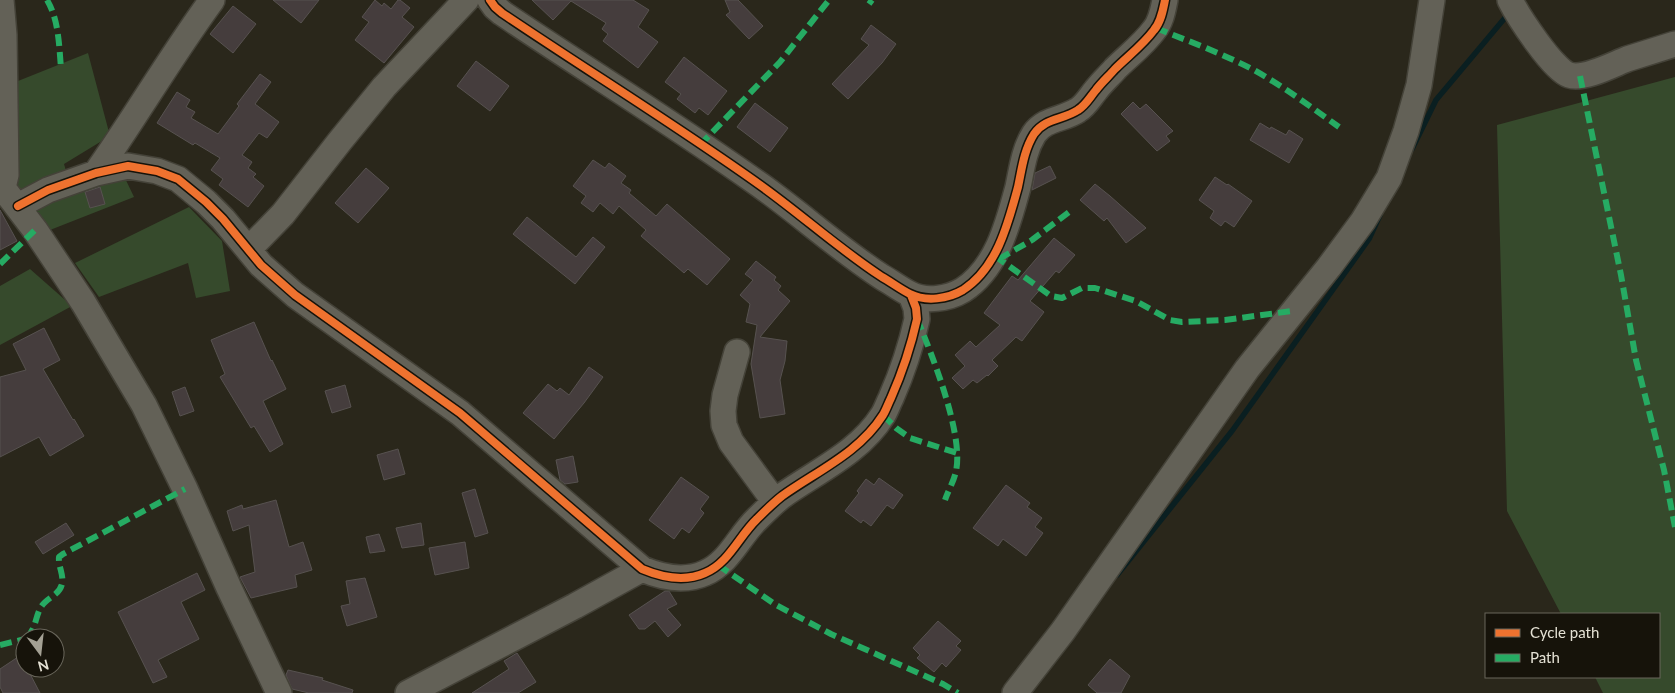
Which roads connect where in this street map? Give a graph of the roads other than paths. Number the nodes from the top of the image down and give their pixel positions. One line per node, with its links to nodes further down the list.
1 (1, 0): 8 (street)
2 (212, 0): 10 (street)
3 (466, 0): 12 (street)
4 (490, 0): 13 (street)
5 (1165, 0): 13 (street)
6 (1432, 0): 19 (street)
7 (1510, 0): 9 (street)
8 (2, 35): 11 (street)
9 (1675, 44)
10 (96, 173): 11 (street); 12 (street)
11 (7, 195): 17 (street)
12 (249, 249): 16 (street)
13 (911, 295): 15 (street)
14 (736, 352): 15 (street)
15 (775, 502): 16 (street)
16 (642, 569): 18 (street)
17 (279, 693)
18 (408, 693)
19 (1014, 693)

